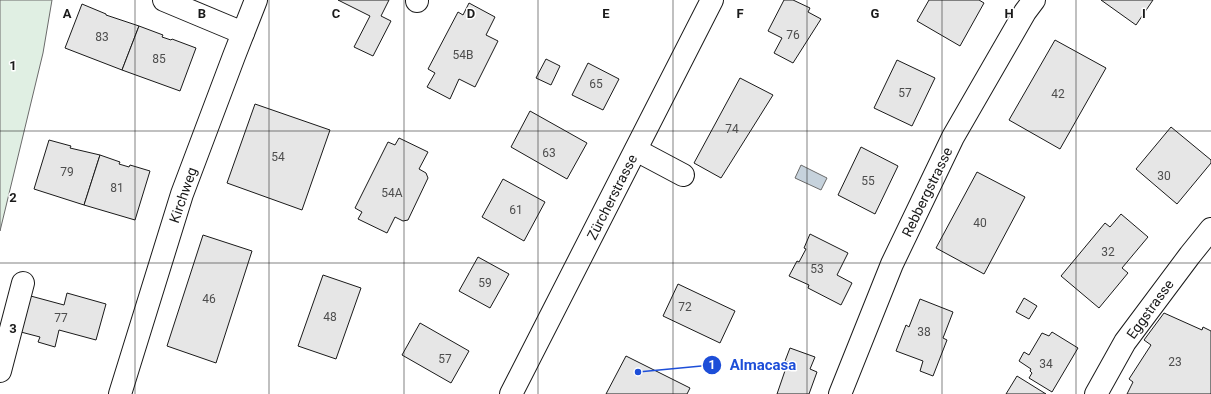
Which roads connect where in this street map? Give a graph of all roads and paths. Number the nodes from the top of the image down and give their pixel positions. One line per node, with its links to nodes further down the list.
1 (164, 0): 5 (street)
2 (256, 0): 5 (street, Kirchweg)
3 (712, 0): 6 (street, Zürcherstrasse)
4 (1034, 0): 13 (street, Rebbergstrasse)
5 (243, 33): 11 (street, Kirchweg)
6 (636, 150): 7 (street); 12 (street, Zürcherstrasse)
7 (683, 175)
8 (1211, 229): 14 (street, Eggstrasse)
9 (24, 283): 10 (street)
10 (0, 371)
11 (120, 394)
12 (511, 394)
13 (840, 394)
14 (1096, 394)

